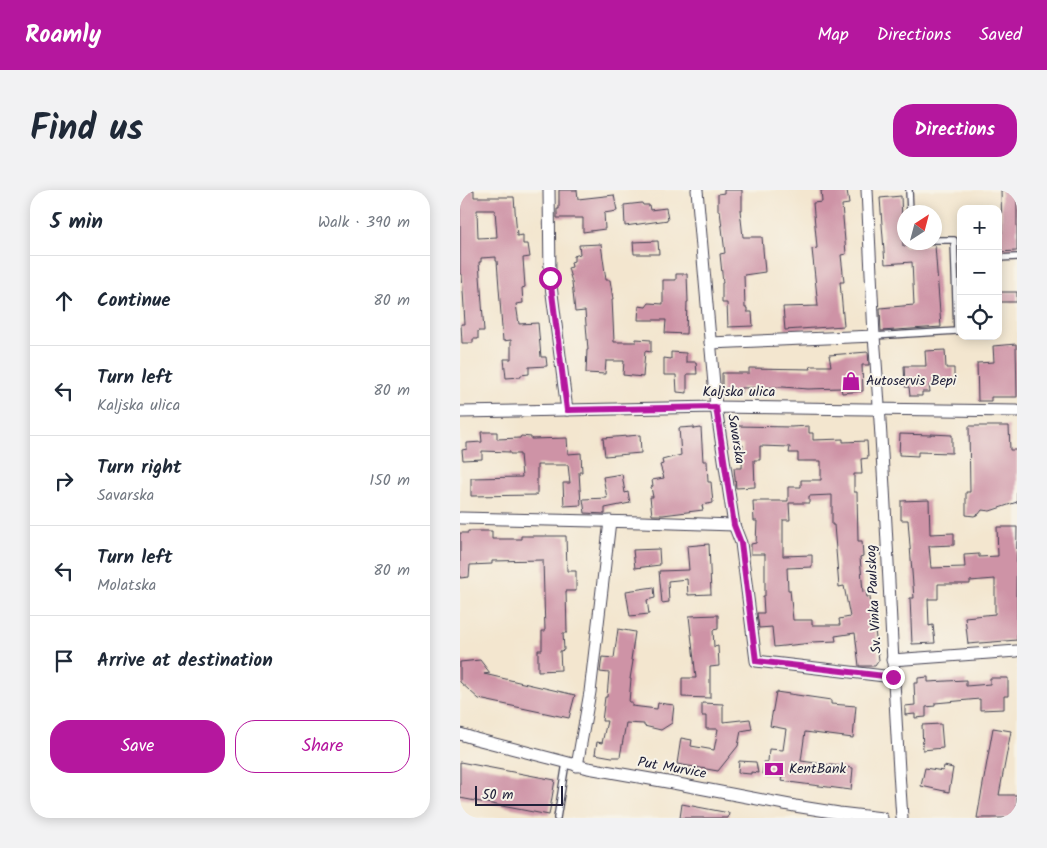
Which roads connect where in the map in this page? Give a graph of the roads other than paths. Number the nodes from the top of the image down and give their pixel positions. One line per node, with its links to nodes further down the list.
1 (549, 190): 15 (street)
2 (697, 190): 12 (street, Savarska)
3 (867, 190): 11 (street, Sv. Vinka Paulskog)
4 (909, 190): 5 (lane)
5 (910, 205)
6 (942, 240): 7 (lane)
7 (957, 254)
8 (1017, 257): 9 (lane)
9 (1002, 258)
10 (957, 295): 11 (lane)
11 (874, 336): 12 (street); 14 (street, Sv. Vinka Paulskog)
12 (710, 343): 13 (street, Savarska)
13 (716, 407): 14 (street, Kaljska ulica); 15 (street, Kaljska ulica); 20 (street, Savarska)
14 (880, 409): 16 (street, Kaljska ulica); 22 (street, Sv. Vinka Paulskog)
15 (567, 410): 17 (street, Kaljska ulica)
16 (1017, 410)
17 (460, 412)
18 (460, 518): 19 (street)
19 (610, 521): 20 (street); 27 (street)
20 (734, 525): 23 (street, Savarska)
21 (1017, 651): 22 (street)
22 (892, 660): 23 (street, Sv. Vinka Paulskog)
23 (893, 677): 30 (street, Sv. Vinka Paulskog)
24 (460, 734): 25 (street, Put Murvice)
25 (476, 740): 26 (lane); 27 (street, Put Murvice)
26 (460, 742)
27 (571, 764): 28 (lane); 29 (street, Put Murvice)
28 (557, 818)
29 (882, 818)
30 (902, 818)

